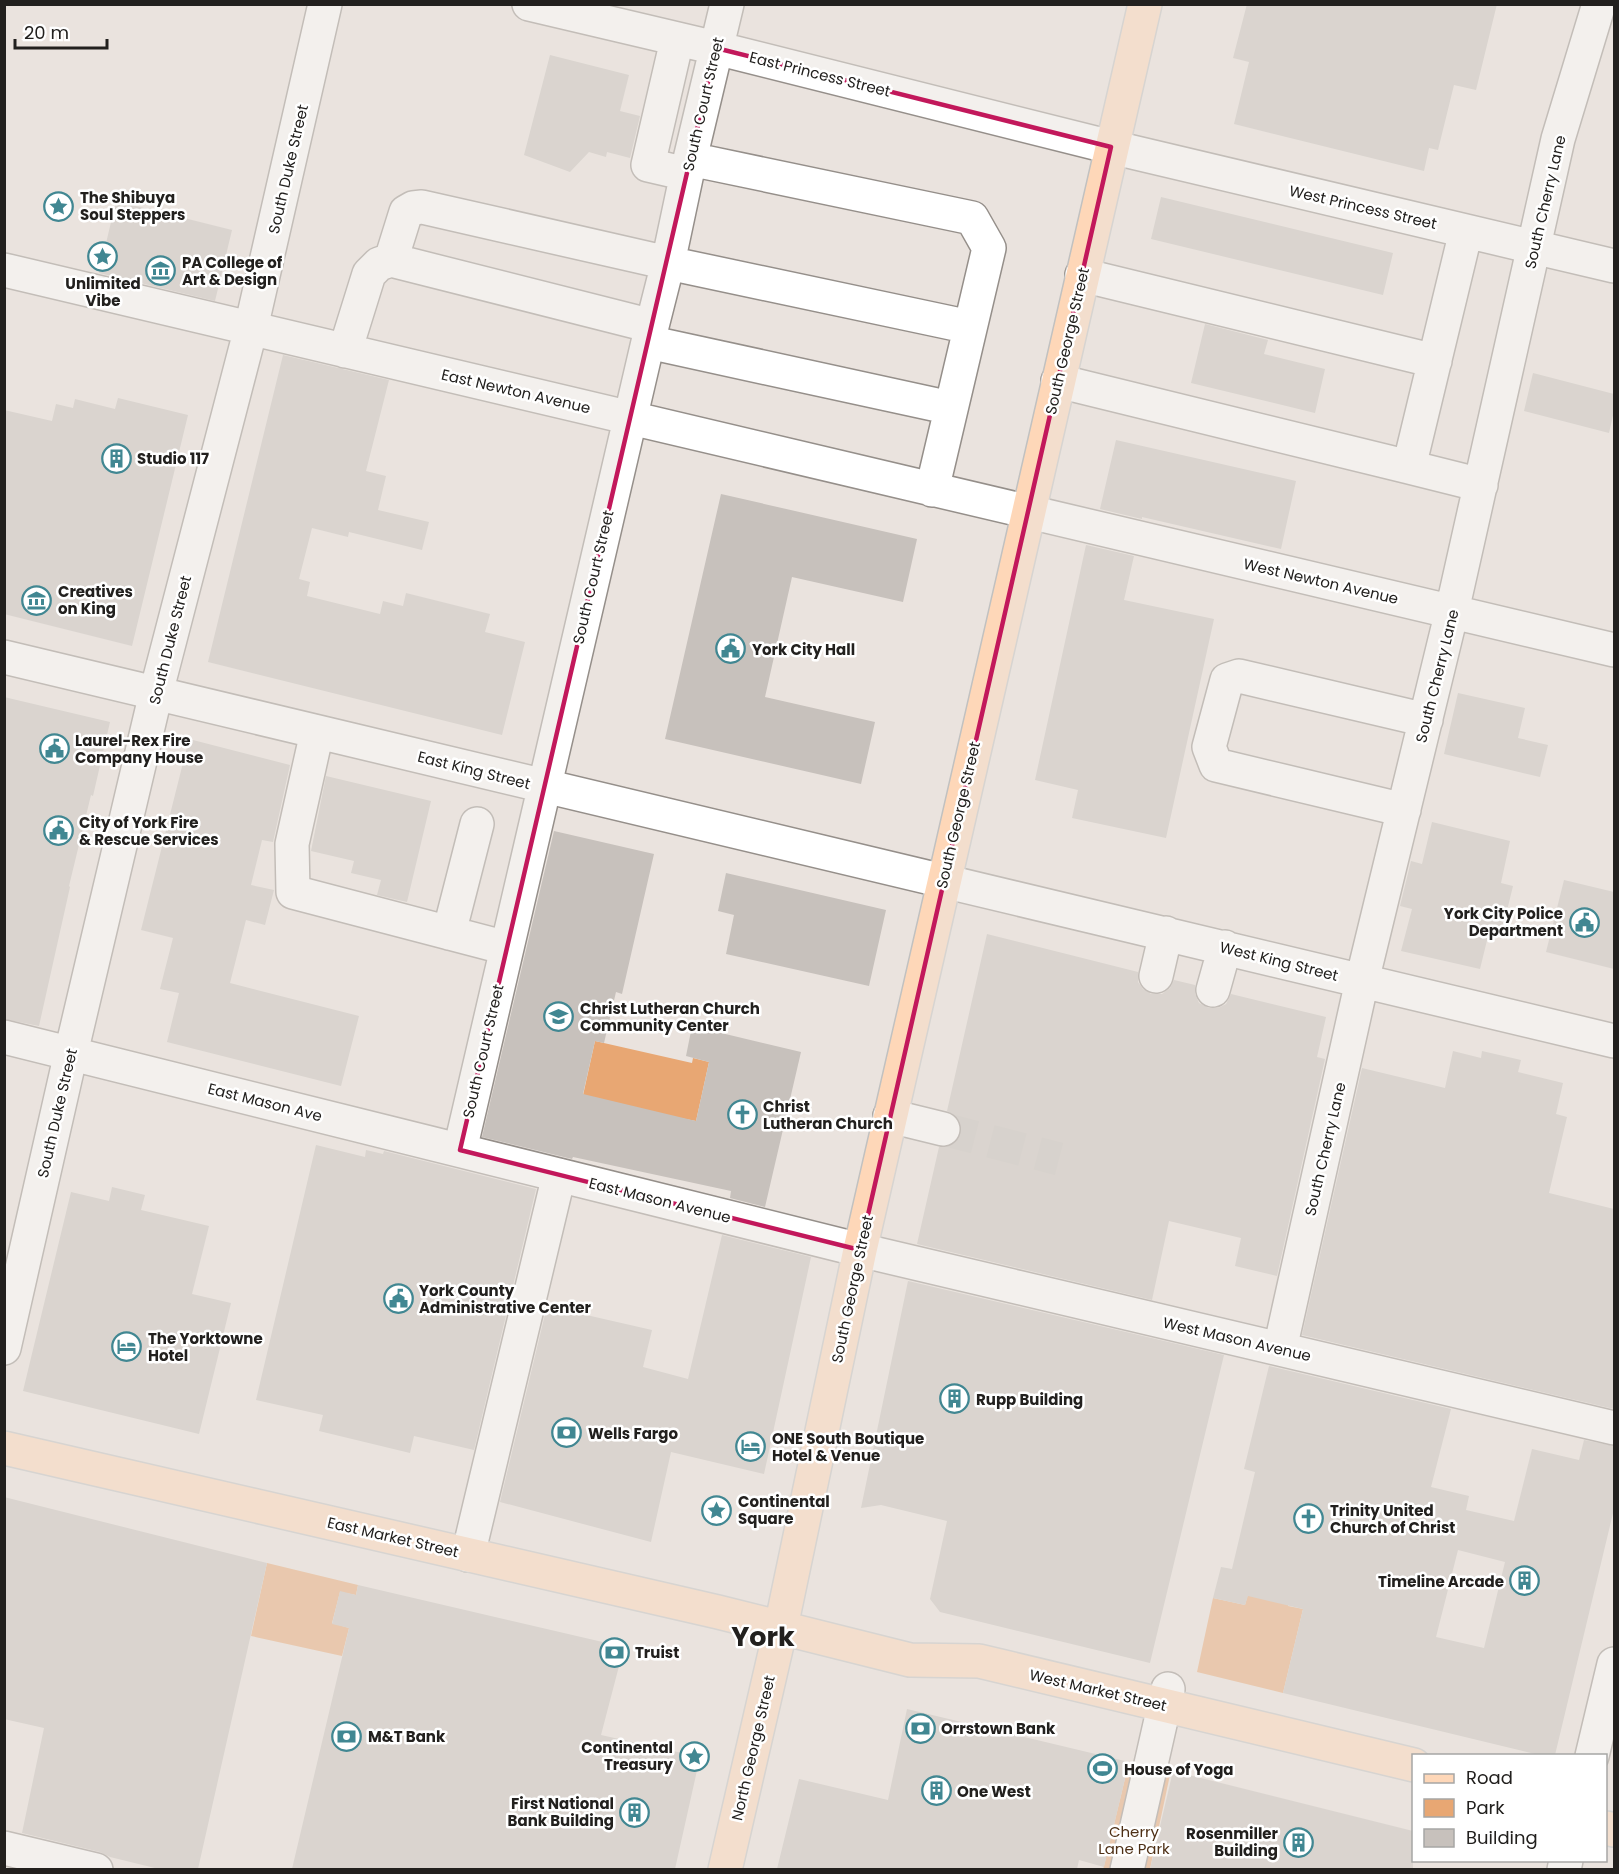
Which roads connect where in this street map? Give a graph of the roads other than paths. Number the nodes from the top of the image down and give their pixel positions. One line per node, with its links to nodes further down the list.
1 (325, 4): 18 (street, South Duke Street)
2 (529, 4): 6 (street, East Princess Street)
3 (727, 4): 7 (street, South Court Street)
4 (1145, 4): 8 (main road, South George Street)
5 (1599, 4): 11 (street, South Cherry Lane)
6 (677, 40): 7 (street, East Princess Street); 9 (street)
7 (716, 48): 8 (street, East Princess Street); 9 (street, South Court Street)
8 (1111, 147): 10 (street, West Princess Street); 16 (main road, South George Street)
9 (689, 166): 13 (street, South Court Street); 17 (street)
10 (1466, 231): 11 (street, West Princess Street); 21 (street)
11 (1535, 248): 14 (street, West Princess Street); 26 (street, South Cherry Lane)
12 (403, 262): 13 (street); 19 (street); 20 (street)
13 (668, 263): 17 (street); 19 (street, South Court Street)
14 (1614, 266)
15 (4, 270): 18 (street, East Newton Avenue)
16 (1082, 274): 21 (street); 22 (main road, South George Street)
17 (970, 327): 23 (street)
18 (251, 328): 20 (street, East Newton Avenue); 32 (street, South Duke Street)
19 (650, 334): 23 (street); 24 (street, South Court Street)
20 (345, 351): 24 (street, East Newton Avenue)
21 (1435, 361): 25 (street)
22 (1058, 381): 25 (street); 28 (main road, South George Street)
23 (951, 408): 27 (street)
24 (631, 418): 27 (street, East Newton Avenue); 35 (street, South Court Street)
25 (1409, 468): 26 (street)
26 (1481, 485): 29 (street, South Cherry Lane)
27 (932, 490): 28 (street, East Newton Avenue)
28 (1028, 513): 29 (street, West Newton Avenue); 38 (main road, South George Street)
29 (1452, 611): 30 (street, West Newton Avenue); 33 (street, South Cherry Lane)
30 (1614, 650)
31 (4, 657): 32 (street, East King Street)
32 (156, 693): 34 (street, East King Street); 48 (street, South Duke Street)
33 (1426, 720): 36 (street, South Cherry Lane); 36 (street)
34 (317, 732): 35 (street, East King Street); 39 (street)
35 (544, 787): 38 (street, East King Street); 42 (street, South Court Street)
36 (1404, 810): 44 (street, South Cherry Lane)
37 (477, 824): 39 (street)
38 (944, 880): 40 (street, West King Street); 49 (main road, South George Street)
39 (450, 933): 42 (street)
40 (1166, 933): 41 (street, West King Street); 43 (street)
41 (1225, 947): 44 (street, West King Street); 45 (street)
42 (507, 948): 51 (street, South Court Street)
43 (1156, 976)
44 (1362, 981): 47 (street, West King Street); 55 (street, South Cherry Lane)
45 (1213, 990)
46 (4, 1037): 48 (street)
47 (1614, 1041)
48 (70, 1053): 51 (street, East Mason Ave); 54 (street, South Duke Street)
49 (890, 1116): 50 (street); 53 (main road, South George Street)
50 (943, 1129)
51 (460, 1150): 52 (street, East Mason Avenue)
52 (559, 1175): 53 (street, East Mason Avenue); 58 (street)
53 (860, 1250): 55 (street, West Mason Avenue); 59 (main road, South George Street)
54 (4, 1348)
55 (1280, 1349): 56 (street, West Mason Avenue)
56 (1614, 1428)
57 (4, 1448): 58 (main road, East Market Street)
58 (468, 1555): 59 (main road, East Market Street)
59 (781, 1627): 61 (main road, West Market Street); 66 (main road, North George Street)
60 (1614, 1664): 62 (street)
61 (1166, 1697): 63 (main road, West Market Street); 67 (street)
62 (1592, 1754)
63 (1412, 1765)
64 (4, 1848): 65 (street)
65 (96, 1869)
66 (725, 1869)
67 (1127, 1869)

